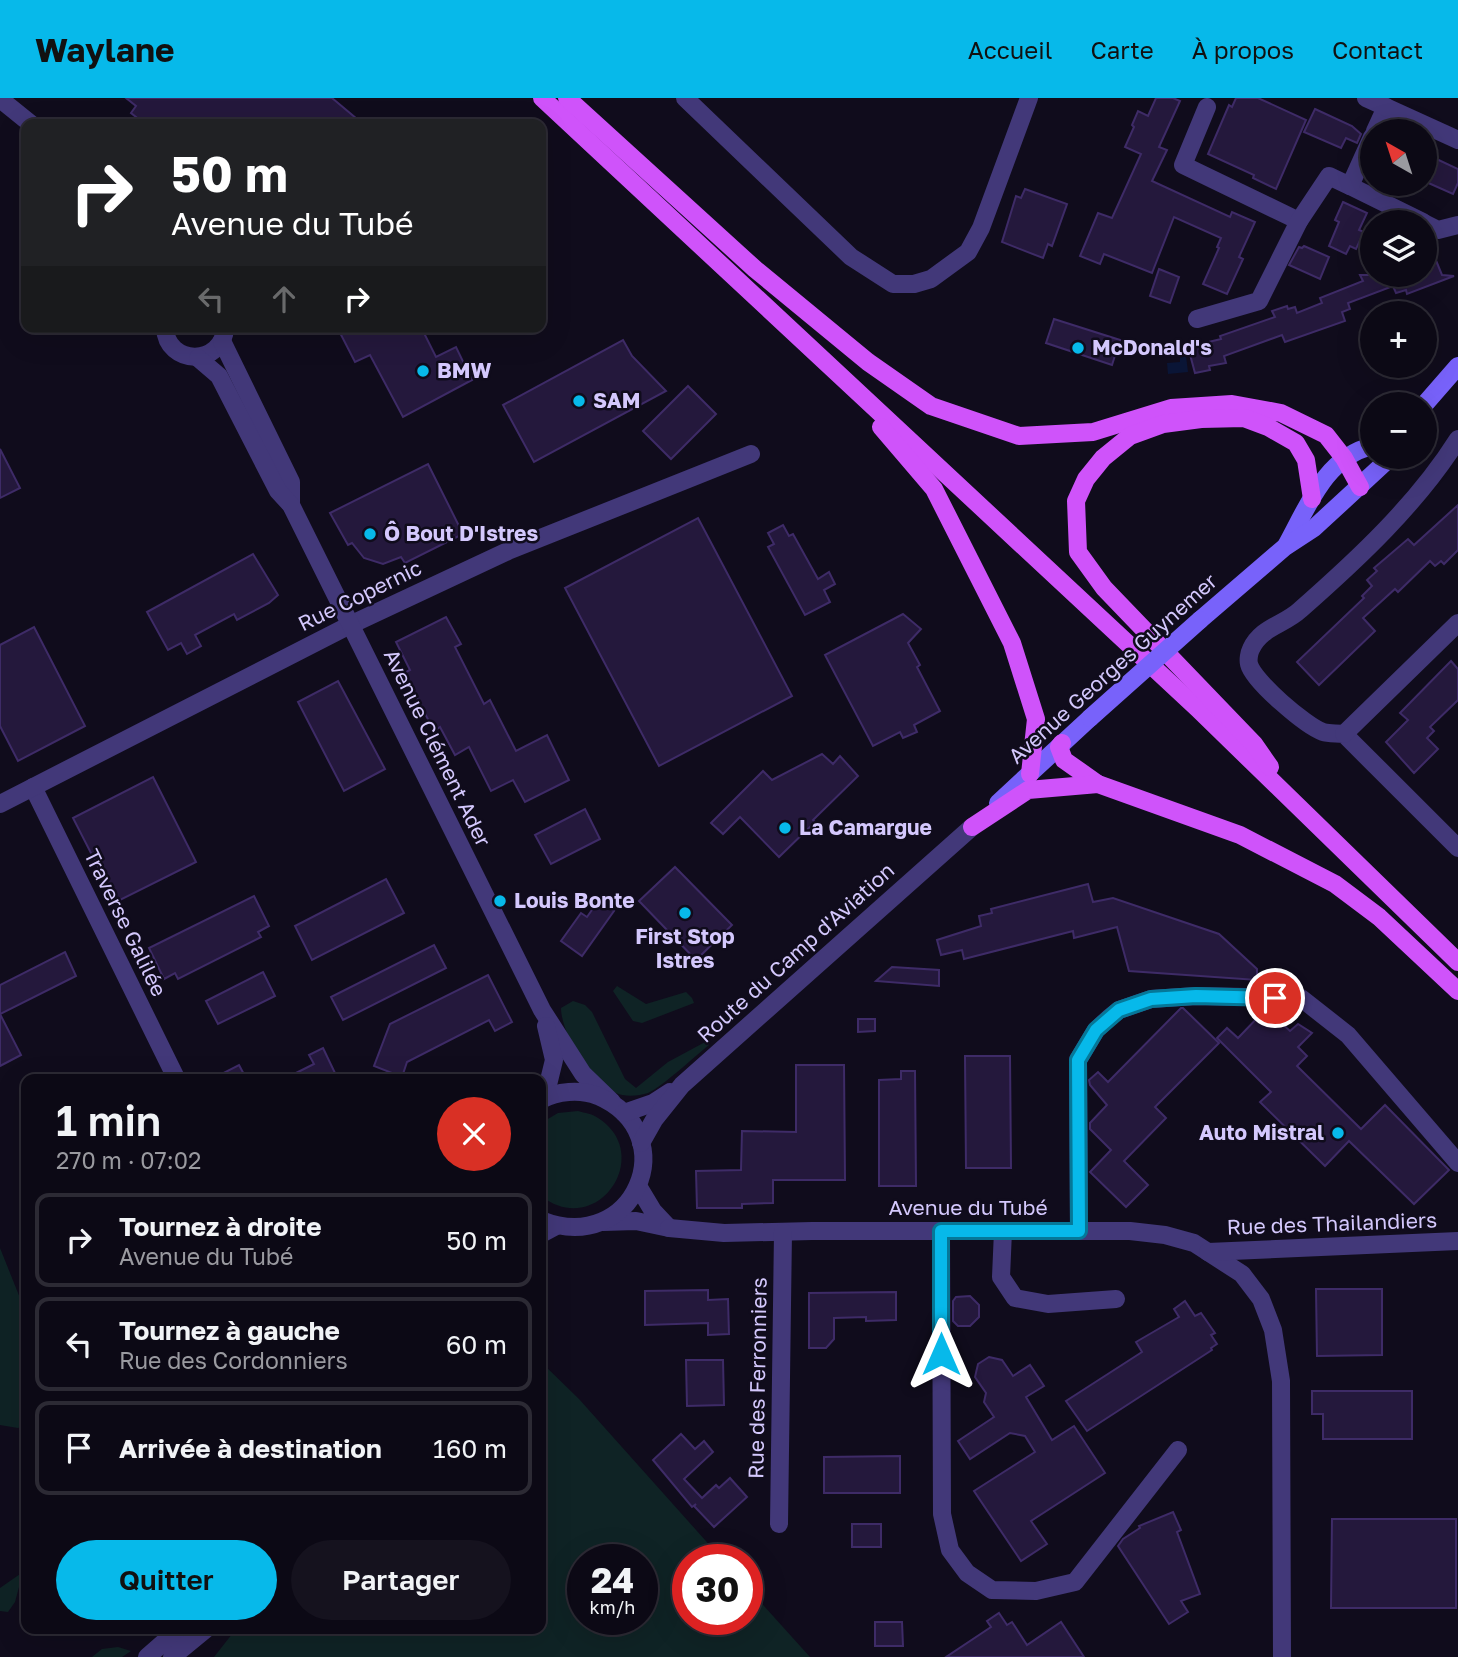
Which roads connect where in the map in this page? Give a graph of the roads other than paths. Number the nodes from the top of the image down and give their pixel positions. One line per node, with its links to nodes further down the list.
1 (542, 98): 21 (main road)
2 (567, 98): 30 (main road)
3 (685, 98): 4 (street)
4 (1029, 98)
5 (1366, 98): 8 (street)
6 (1, 102): 9 (street)
7 (1207, 107): 15 (street)
8 (1386, 107): 10 (street); 11 (street)
9 (24, 119)
10 (1380, 119)
11 (1458, 140)
12 (1360, 164): 13 (street)
13 (1350, 186): 14 (street); 15 (street)
14 (1398, 210)
15 (1299, 221): 18 (street)
16 (1458, 225): 17 (street)
17 (1437, 230)
18 (1197, 319)
19 (166, 333): 22 (street, Avenue Clément Ader)
20 (224, 334): 22 (street); 36 (street, Avenue Clément Ader)
21 (814, 351): 42 (main road); 46 (main road)
22 (198, 358): 36 (street, Avenue Clément Ader)
23 (1458, 366): 25 (main road)
24 (1458, 380): 26 (main road)
25 (1435, 392)
26 (1437, 402)
27 (1458, 439): 40 (street)
28 (1360, 449): 30 (main road, Avenue Georges Guynemer)
29 (751, 454): 39 (street, Rue Copernic)
30 (1344, 458): 33 (main road, Avenue Georges Guynemer); 34 (main road)
31 (1306, 460): 33 (main road); 35 (main road); 46 (main road)
32 (1379, 469): 34 (main road, Avenue Georges Guynemer)
33 (1330, 471): 34 (main road); 35 (main road, Avenue Georges Guynemer)
34 (1360, 487): 37 (main road, Avenue Georges Guynemer)
35 (1312, 499): 37 (main road, Avenue Georges Guynemer)
36 (291, 505): 39 (street, Avenue Clément Ader)
37 (1285, 547): 41 (main road, Avenue Georges Guynemer, bridge)
38 (1458, 623): 40 (street)
39 (350, 625): 44 (street, Rue Copernic); 51 (street, Avenue Clément Ader)
40 (1344, 734): 48 (street)
41 (1062, 743): 42 (main road, Avenue Georges Guynemer); 43 (main road)
42 (1030, 774): 47 (main road, Avenue Georges Guynemer)
43 (1098, 783): 47 (main road); 50 (main road)
44 (33, 787): 45 (street, Rue Copernic); 52 (street, Traverse Galilée)
45 (0, 804)
46 (1297, 804): 49 (main road)
47 (972, 827): 53 (street, Route du Camp d'Aviation)
48 (1458, 848)
49 (1458, 962)
50 (1458, 991)
51 (542, 1010): 54 (street, Avenue Clément Ader); 56 (street, Avenue Clément Ader)
52 (174, 1074)
53 (682, 1085): 56 (street, Route du Camp d'Aviation); 57 (street, Route du Camp d'Aviation)
54 (546, 1088)
55 (546, 1098): 56 (street)
56 (618, 1107): 57 (street, Avenue Clément Ader)
57 (641, 1143): 59 (street)
58 (1458, 1163): 65 (street)
59 (638, 1186): 60 (street); 62 (street)
60 (603, 1222): 61 (street, Avenue du Tubé); 62 (street, Avenue du Tubé)
61 (546, 1227)
62 (668, 1228): 66 (street, Avenue du Tubé)
63 (941, 1231): 64 (street, Avenue du Tubé); 66 (street, Avenue du Tubé); 70 (street)
64 (1003, 1231): 65 (street, Avenue du Tubé); 69 (street)
65 (1079, 1231): 68 (street, Avenue du Tubé)
66 (783, 1232): 71 (street, Rue des Ferronniers)
67 (1458, 1241): 68 (street, Rue des Thailandiers)
68 (1208, 1252): 76 (street, Avenue du Tubé)
69 (1116, 1299)
70 (1178, 1450)
71 (779, 1524)
72 (173, 1634): 74 (street)
73 (200, 1634): 75 (street)
74 (147, 1657)
75 (172, 1657)
76 (1282, 1657)

